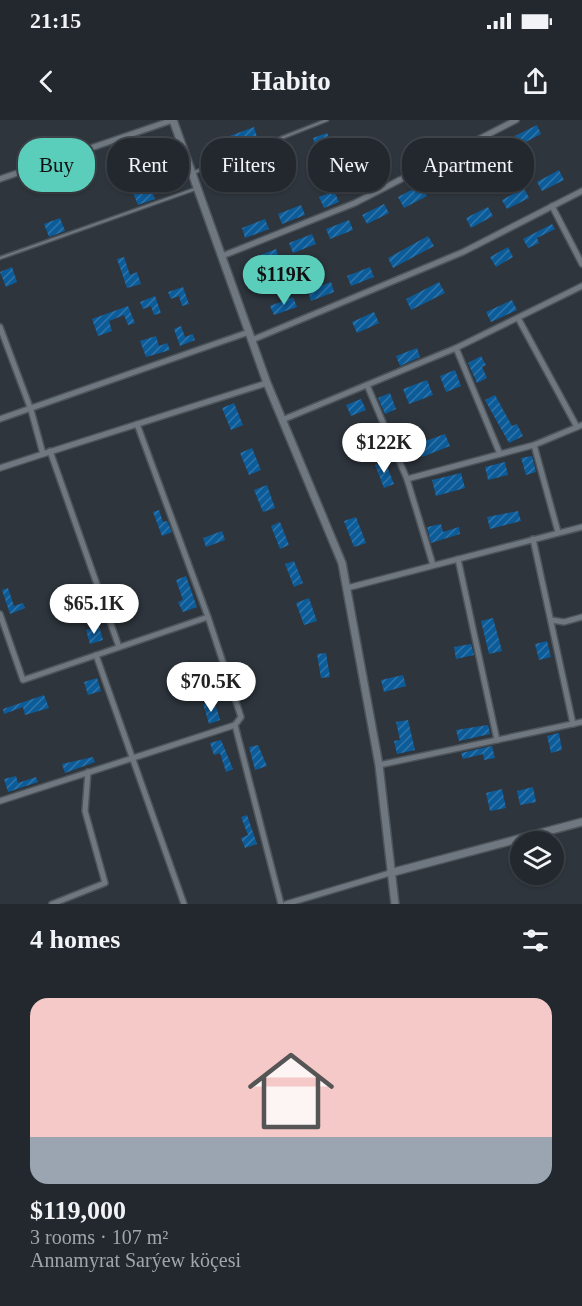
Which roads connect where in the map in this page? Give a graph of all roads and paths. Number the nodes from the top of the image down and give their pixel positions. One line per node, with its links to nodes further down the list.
1 (173, 120): 4 (street); 5 (street)
2 (327, 120): 4 (lane)
3 (516, 120): 9 (street)
4 (192, 173): 6 (street)
5 (0, 179)
6 (197, 188): 9 (street); 10 (lane)
7 (582, 191): 8 (street)
8 (552, 206): 11 (street); 16 (street)
9 (222, 256): 15 (street)
10 (0, 258)
11 (582, 264)
12 (582, 286): 13 (street)
13 (518, 318): 17 (street); 24 (street)
14 (0, 327): 20 (street)
15 (249, 332): 16 (street); 20 (street)
16 (252, 340): 18 (street)
17 (456, 348): 19 (street); 28 (street)
18 (267, 383): 22 (street); 23 (street)
19 (368, 385): 22 (street); 30 (street)
20 (31, 410): 21 (street); 27 (street)
21 (0, 419)
22 (282, 420): 36 (street)
23 (137, 424): 26 (street); 39 (street)
24 (580, 426): 25 (street)
25 (534, 445): 28 (street); 32 (street)
26 (50, 451): 27 (street); 41 (street)
27 (43, 454): 29 (street)
28 (500, 454): 30 (street)
29 (0, 468)
30 (407, 479): 35 (street)
31 (581, 526): 32 (street)
32 (558, 532): 33 (street)
33 (533, 539): 34 (street); 40 (street)
34 (458, 559): 35 (street); 46 (street)
35 (433, 565): 36 (street)
36 (347, 588): 48 (street)
37 (0, 614): 42 (street)
38 (582, 616): 40 (street)
39 (208, 617): 41 (street); 45 (street)
40 (551, 620): 44 (street)
41 (119, 647): 42 (street)
42 (96, 655): 47 (street)
43 (582, 722): 44 (street)
44 (573, 724): 46 (street)
45 (235, 725): 47 (street); 55 (street)
46 (496, 740): 48 (street)
47 (133, 759): 49 (street); 54 (street)
48 (379, 765): 52 (street)
49 (88, 772): 50 (street); 53 (street)
50 (0, 801)
51 (582, 822): 52 (street)
52 (390, 873): 56 (street); 57 (street)
53 (52, 904)
54 (184, 904)
55 (281, 904)
56 (286, 904)
57 (395, 904)

